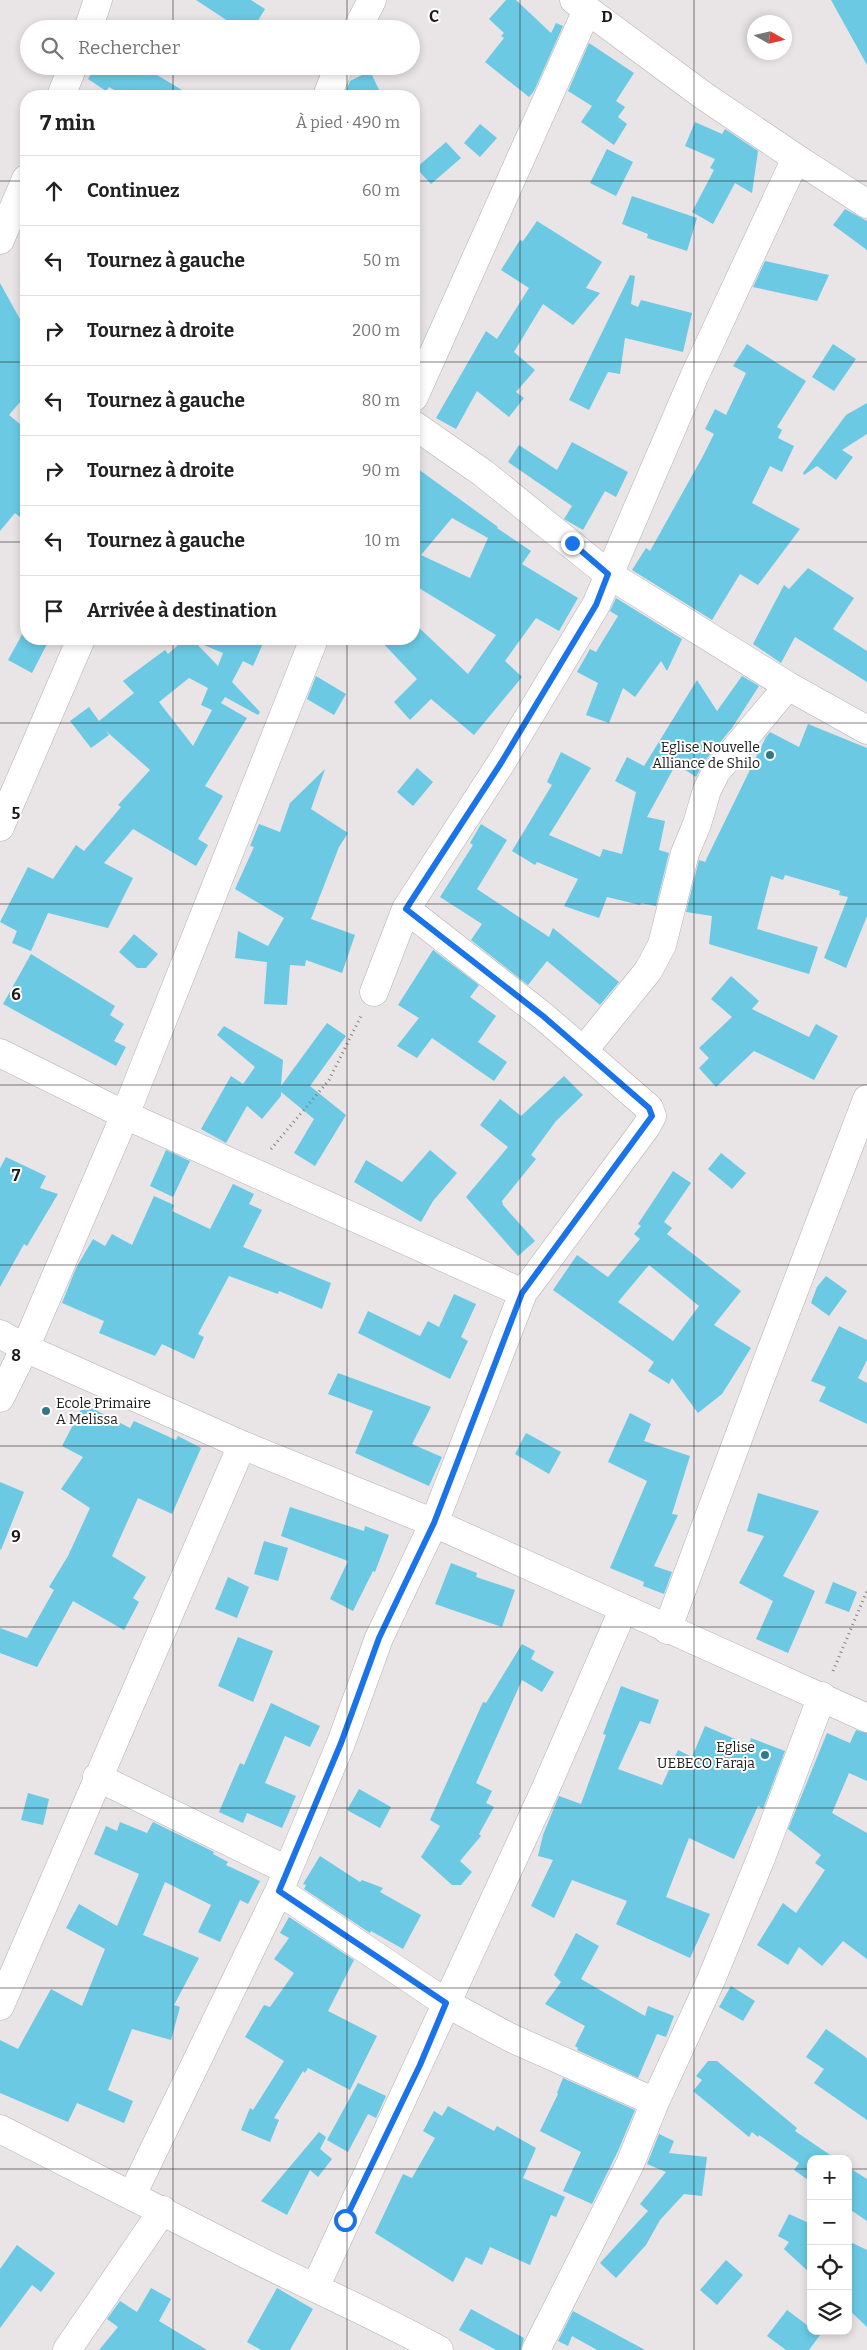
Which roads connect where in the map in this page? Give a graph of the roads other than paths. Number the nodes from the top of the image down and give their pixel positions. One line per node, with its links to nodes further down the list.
1 (98, 0): 4 (street)
2 (372, 0): 5 (street)
3 (581, 5): 10 (street); 14 (street)
4 (91, 20)
5 (362, 20)
6 (69, 75): 8 (street)
7 (335, 75): 9 (street)
8 (63, 90)
9 (329, 90)
10 (796, 158): 12 (street); 16 (street)
11 (17, 195): 13 (street)
12 (867, 204)
13 (0, 240)
14 (420, 383)
15 (420, 429): 16 (street)
16 (608, 574): 19 (street); 22 (street)
17 (78, 645): 21 (street)
18 (312, 645): 27 (street)
19 (788, 686): 20 (street); 24 (street)
20 (867, 730)
21 (0, 826)
22 (406, 909): 23 (street); 24 (street)
23 (374, 992)
24 (584, 1051): 28 (street)
25 (0, 1053): 27 (street)
26 (867, 1099): 35 (street)
27 (125, 1115): 28 (street); 30 (street)
28 (522, 1293): 33 (street)
29 (0, 1334): 30 (street)
30 (25, 1348): 31 (street); 32 (street)
31 (0, 1398)
32 (242, 1445): 33 (street); 38 (street)
33 (434, 1523): 34 (street); 39 (street)
34 (623, 1610): 35 (street); 40 (street)
35 (668, 1630): 36 (street)
36 (822, 1696): 37 (street); 42 (street)
37 (867, 1718)
38 (97, 1777): 39 (street); 41 (street)
39 (283, 1880): 40 (street); 44 (street)
40 (446, 2003): 42 (street); 46 (street)
41 (0, 2006)
42 (655, 2102): 49 (street)
43 (0, 2130): 44 (street)
44 (132, 2195): 45 (street)
45 (163, 2210): 46 (street); 47 (street)
46 (315, 2288): 48 (street)
47 (67, 2350)
48 (439, 2350)
49 (536, 2350)

